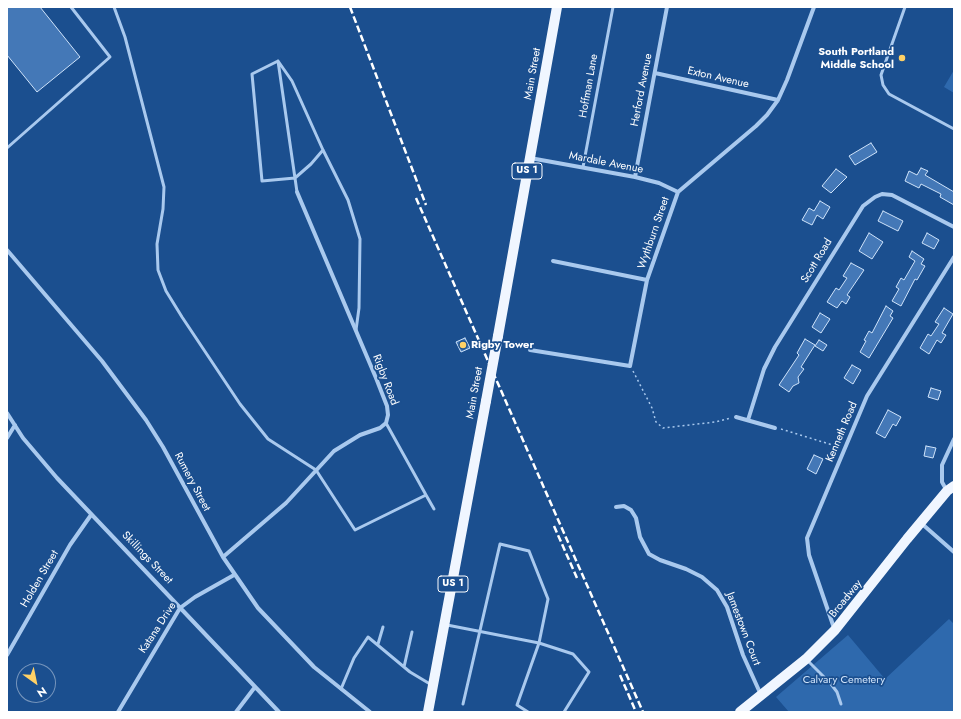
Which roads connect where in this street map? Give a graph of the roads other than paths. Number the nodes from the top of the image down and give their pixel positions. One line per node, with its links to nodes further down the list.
1 (71, 7): 12 (lane)
2 (114, 7): 35 (lane)
3 (557, 7): 14 (main road, Main Street / US 1)
4 (613, 7): 15 (lane, Hoffman Lane)
5 (667, 7): 9 (street, Herford Avenue)
6 (814, 7): 10 (street, Wythburn Street)
7 (905, 7): 11 (lane)
8 (278, 61): 13 (lane); 17 (lane); 17 (lane)
9 (655, 73): 10 (street, Exton Avenue); 16 (street, Herford Avenue)
10 (778, 100): 19 (street, Wythburn Street)
11 (954, 129)
12 (7, 148)
13 (323, 150): 17 (lane); 25 (lane)
14 (530, 158): 15 (street, Mardale Avenue); 46 (main road, Main Street / US 1, bridge)
15 (583, 167): 16 (street, Mardale Avenue)
16 (635, 177): 19 (street, Mardale Avenue)
17 (295, 178): 18 (lane)
18 (297, 192): 25 (street, Rigby Road)
19 (678, 192): 24 (street, Wythburn Street)
20 (954, 227): 29 (street, Scott Road)
21 (7, 250): 43 (street, Rumery Street)
22 (954, 257): 48 (street, Kenneth Road)
23 (553, 261): 24 (street)
24 (648, 280): 26 (street, Wythburn Street)
25 (355, 332): 30 (street, Rigby Road)
26 (530, 350)
27 (7, 413): 31 (street, Skillings Street)
28 (736, 417): 29 (street)
29 (748, 420): 32 (street)
30 (386, 423): 35 (street, Rigby Road); 37 (lane)
31 (15, 425): 33 (street); 40 (street, Skillings Street)
32 (775, 428)
33 (7, 438)
34 (954, 439): 36 (street)
35 (316, 470): 37 (lane); 43 (street, Rigby Road)
36 (951, 488): 41 (main road, Broadway)
37 (426, 495): 39 (lane)
38 (616, 507): 59 (street, Jamestown Court)
39 (434, 509)
40 (91, 515): 45 (street, Skillings Street); 53 (street, Holden Street)
41 (921, 523): 42 (street); 48 (main road, Broadway)
42 (954, 552)
43 (223, 557): 44 (street, Rumery Street)
44 (234, 575): 45 (street, Katana Drive); 58 (street, Rumery Street)
45 (180, 608): 57 (street, Skillings Street); 62 (street, Katana Drive)
46 (445, 625): 49 (lane); 56 (main road, Main Street / US 1)
47 (383, 627): 52 (lane)
48 (835, 630): 54 (main road, Broadway)
49 (479, 631): 51 (lane); 51 (lane); 60 (lane)
50 (412, 632): 55 (lane)
51 (539, 643): 67 (lane); 68 (lane)
52 (378, 644): 55 (lane); 58 (lane)
53 (7, 655)
54 (806, 659): 59 (main road, Broadway); 61 (lane)
55 (404, 667): 56 (lane)
56 (434, 686): 66 (main road, Main Street / US 1)
57 (255, 687): 63 (street); 64 (street, Skillings Street)
58 (341, 689): 65 (street, Rumery Street)
59 (762, 695): 69 (main road, Broadway)
60 (463, 704)
61 (841, 704)
62 (118, 712)
63 (236, 712)
64 (279, 712)
65 (370, 712)
66 (428, 712)
67 (528, 712)
68 (564, 712)
69 (740, 712)

